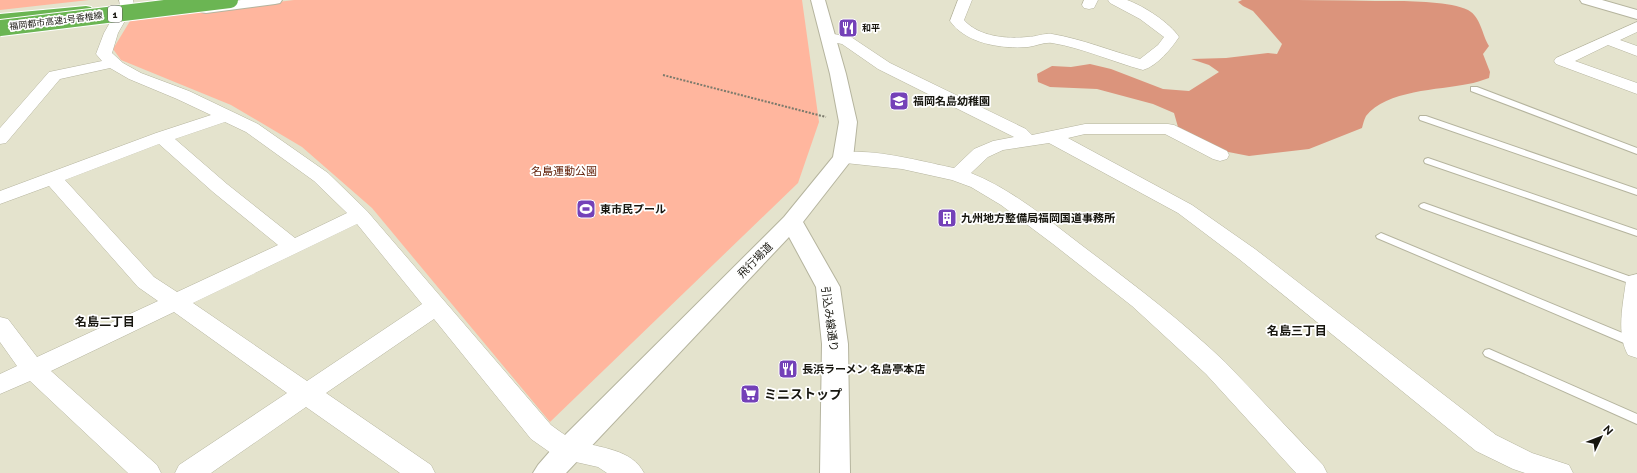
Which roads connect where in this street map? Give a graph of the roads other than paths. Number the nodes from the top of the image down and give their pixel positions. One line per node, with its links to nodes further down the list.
1 (173, 0): 11 (street)
2 (187, 0): 14 (highway, 福岡都市高速1号香椎線 / 1)
3 (230, 0): 16 (highway, 福岡都市高速1号香椎線 / 1, bridge)
4 (275, 0): 11 (street)
5 (818, 0): 18 (street)
6 (965, 0): 9 (street)
7 (1140, 0): 9 (street)
8 (1587, 0): 12 (street)
9 (1119, 2)
10 (86, 10): 11 (street); 13 (highway); 14 (street)
11 (118, 12): 17 (highway); 21 (street)
12 (1637, 15)
13 (0, 18)
14 (0, 22)
15 (1637, 26): 19 (street)
16 (0, 28)
17 (0, 35)
18 (828, 37): 29 (street); 32 (street)
19 (1607, 40): 20 (street); 23 (street)
20 (1637, 51)
21 (113, 63): 24 (street); 28 (street)
22 (1474, 89): 30 (lane)
23 (1637, 89)
24 (226, 115): 26 (street); 39 (street)
25 (1423, 118): 36 (lane)
26 (162, 137): 35 (street); 43 (street)
27 (1052, 137): 29 (street); 31 (street); 62 (street)
28 (0, 139)
29 (1027, 140): 34 (street)
30 (1637, 151)
31 (1220, 155)
32 (843, 158): 34 (street); 40 (street, 飛行場道)
33 (1428, 161): 41 (lane)
34 (958, 175): 61 (street)
35 (52, 178): 37 (street); 45 (street)
36 (1637, 192)
37 (0, 198)
38 (1424, 206): 44 (lane)
39 (360, 215): 43 (street); 46 (street)
40 (792, 222): 54 (street, 飛行場道); 60 (street, 引込み線通り)
41 (1637, 233)
42 (1381, 236): 48 (lane)
43 (293, 247): 45 (street)
44 (1637, 282): 48 (street)
45 (175, 302): 50 (street); 52 (street)
46 (436, 306): 52 (street); 54 (street)
47 (0, 325): 50 (street)
48 (1637, 346)
49 (1489, 353): 53 (lane)
50 (33, 369): 51 (street); 55 (street)
51 (0, 385)
52 (307, 393): 56 (street); 57 (street)
53 (1637, 420)
54 (568, 450): 58 (street, 飛行場道); 59 (street)
55 (147, 473)
56 (189, 473)
57 (420, 473)
58 (548, 473)
59 (630, 473)
60 (835, 473)
61 (1313, 473)
62 (1559, 473)

